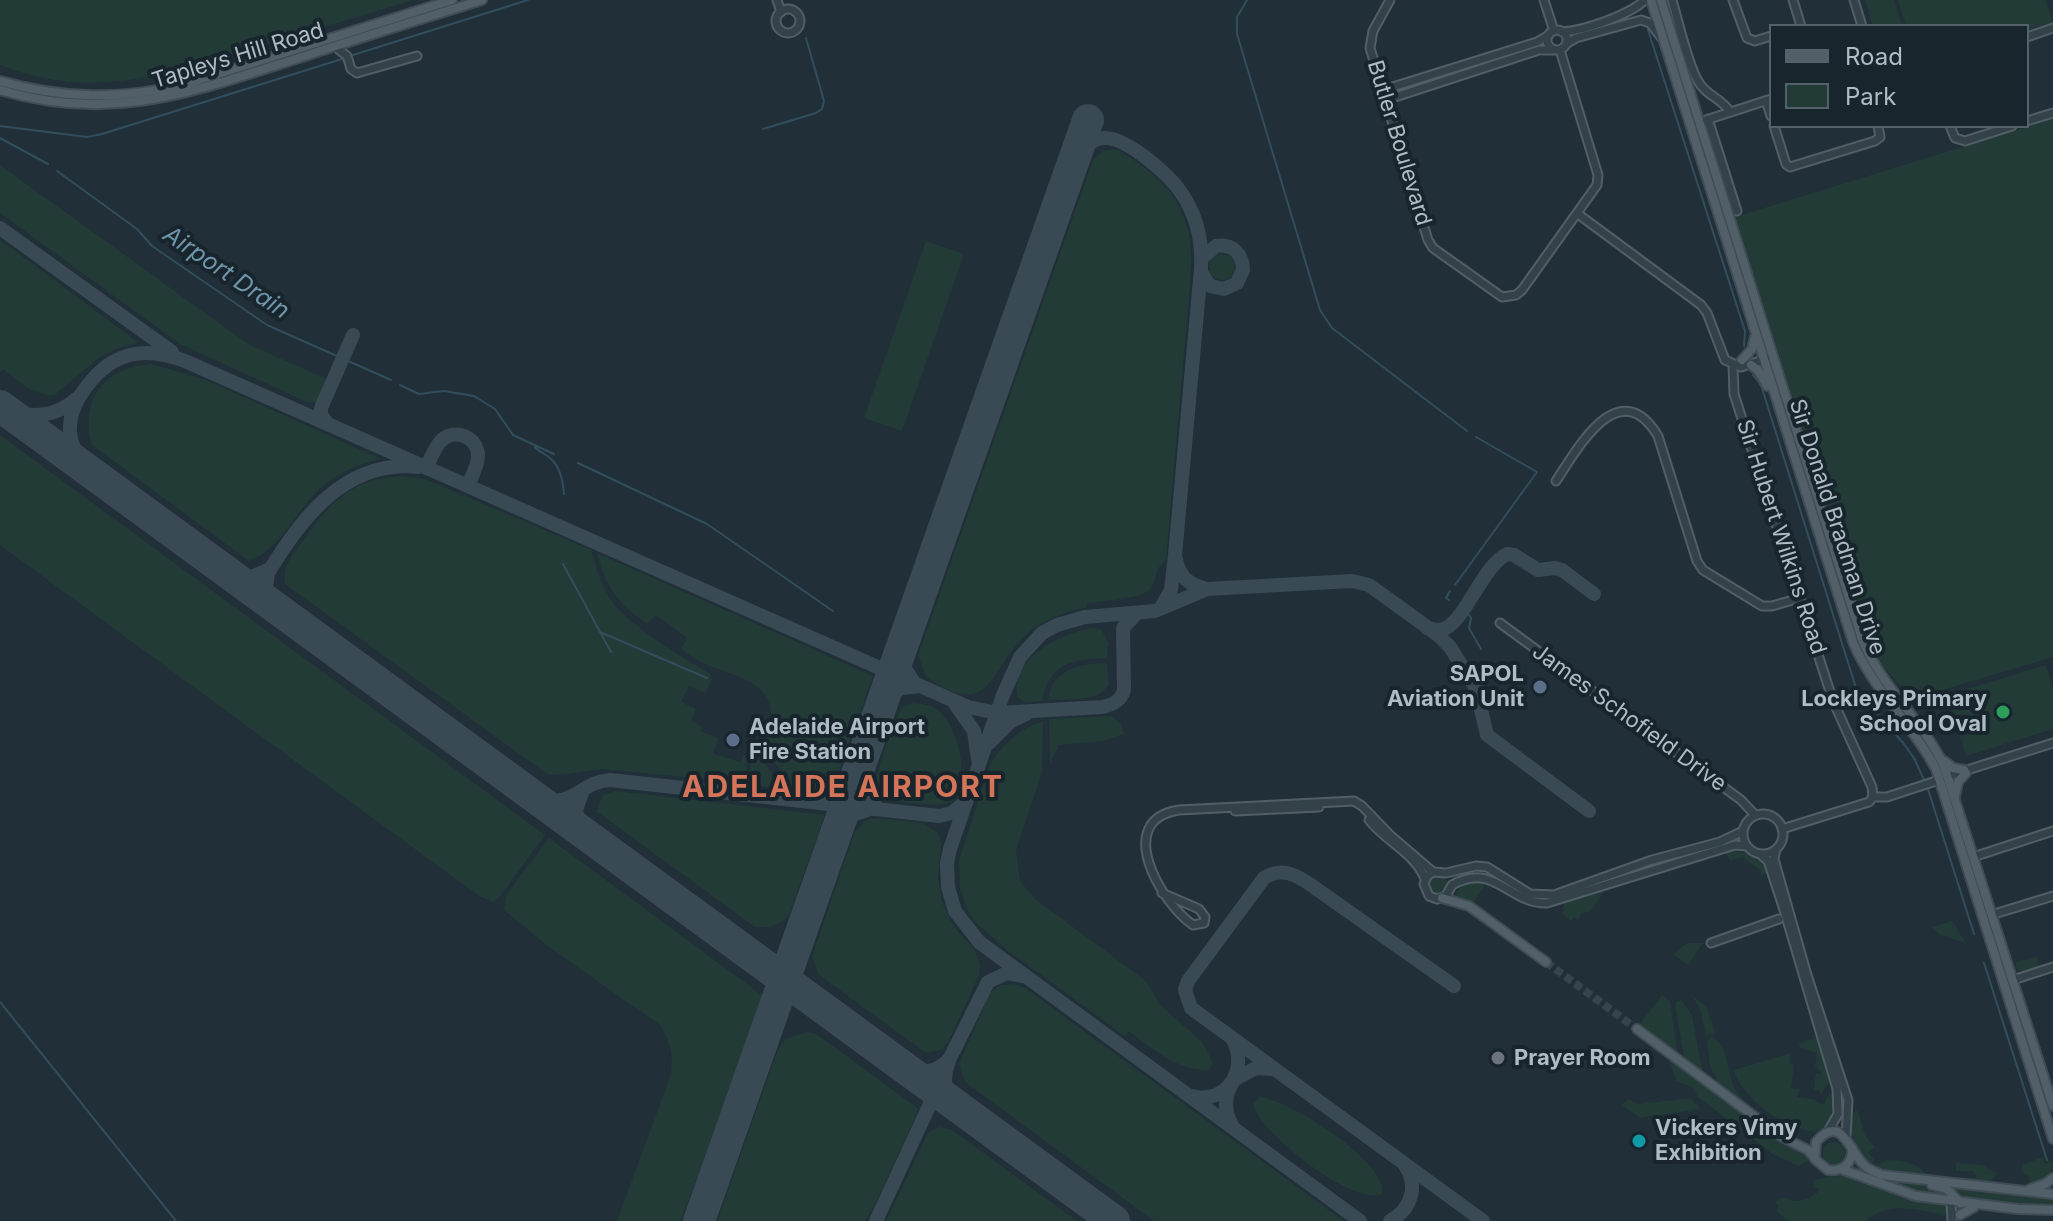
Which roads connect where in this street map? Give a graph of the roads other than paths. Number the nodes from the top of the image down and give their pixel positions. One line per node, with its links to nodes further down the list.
1 (452, 0): 22 (main road, Tapleys Hill Road)
2 (482, 0): 22 (main road, Tapleys Hill Road)
3 (777, 0): 15 (street)
4 (786, 0): 14 (street)
5 (1390, 0): 30 (street, Butler Boulevard)
6 (1544, 0): 19 (street)
7 (1645, 0): 19 (street)
8 (1651, 0): 23 (main road, Sir Donald Bradman Drive)
9 (1661, 0): 37 (main road, Sir Donald Bradman Drive)
10 (1672, 0): 34 (street)
11 (1733, 0): 21 (street)
12 (1793, 0): 16 (street)
13 (1854, 0): 17 (street)
14 (790, 10): 15 (street); 15 (street)
15 (781, 12)
16 (1800, 24)
17 (1861, 24)
18 (2053, 28): 20 (street)
19 (1555, 32): 25 (street); 25 (street); 30 (street)
20 (2029, 36)
21 (1769, 37)
22 (343, 39): 24 (main road, Tapleys Hill Road); 26 (street); 28 (main road, Tapleys Hill Road)
23 (1666, 45): 25 (street); 33 (main road, Sir Donald Bradman Drive)
24 (334, 46): 26 (street); 29 (main road, Tapleys Hill Road)
25 (1560, 48): 31 (street); 44 (street, Butler Boulevard)
26 (347, 56): 27 (street)
27 (417, 56)
28 (0, 81)
29 (0, 90)
30 (1383, 90): 31 (street, Butler Boulevard)
31 (1386, 100): 44 (street, Butler Boulevard)
32 (1768, 100): 34 (street)
33 (1688, 112): 37 (main road); 42 (main road, Sir Donald Bradman Drive)
34 (1730, 112): 37 (street)
35 (2053, 113): 36 (street)
36 (2029, 120)
37 (1704, 121): 42 (main road); 43 (street, Sir Donald Bradman Drive); 46 (main road, Sir Donald Bradman Drive)
38 (1775, 128): 39 (street)
39 (1878, 128)
40 (2006, 128): 41 (street)
41 (1952, 130)
42 (1693, 132): 45 (main road, Sir Donald Bradman Drive)
43 (1737, 211)
44 (1578, 214): 47 (street)
45 (1755, 332): 46 (main road, Sir Donald Bradman Drive); 47 (main road)
46 (1765, 356): 47 (street); 48 (main road, Sir Donald Bradman Drive); 53 (main road, Sir Donald Bradman Drive)
47 (1742, 363): 48 (main road); 50 (street, Sir Hubert Wilkins Road)
48 (1782, 418): 55 (main road, Sir Donald Bradman Drive)
49 (1556, 481): 50 (street)
50 (1800, 598): 56 (street, Sir Hubert Wilkins Road)
51 (1500, 623): 59 (street, James Schofield Drive)
52 (2053, 743): 54 (street)
53 (1939, 755): 54 (main road); 55 (main road, Sir Donald Bradman Drive)
54 (1965, 771): 55 (street); 57 (main road)
55 (1935, 781): 56 (street); 57 (main road, Sir Donald Bradman Drive); 81 (main road)
56 (1873, 797): 60 (street)
57 (1955, 800): 66 (main road, Sir Donald Bradman Drive)
58 (1213, 809): 67 (street); 69 (street); 71 (street)
59 (1755, 815): 60 (street); 61 (street)
60 (1782, 829): 64 (street)
61 (1743, 831): 63 (street); 68 (street)
62 (2053, 831): 66 (street)
63 (1747, 846): 65 (street); 70 (street)
64 (1776, 849): 65 (street); 84 (street)
65 (1760, 854): 75 (street)
66 (1973, 857): 74 (main road, Sir Donald Bradman Drive)
67 (1433, 872): 68 (street); 69 (street)
68 (1446, 873): 70 (street)
69 (1425, 879): 73 (street)
70 (1452, 885): 73 (street)
71 (1162, 893): 71 (street)
72 (2053, 896): 74 (street)
73 (1442, 898): 77 (main road)
74 (1991, 915): 79 (main road, Sir Donald Bradman Drive)
75 (1784, 917): 76 (street); 83 (street)
76 (1711, 943)
77 (1546, 962)
78 (2053, 967): 79 (street)
79 (2013, 980): 81 (main road); 82 (main road, Sir Donald Bradman Drive)
80 (1637, 1029): 87 (main road)
81 (2020, 1032): 85 (main road)
82 (2053, 1106)
83 (1827, 1133): 84 (main road); 87 (main road)
84 (1846, 1137): 86 (main road)
85 (2053, 1139)
86 (1852, 1147): 88 (main road); 89 (main road)
87 (1816, 1159): 88 (main road)
88 (1841, 1169): 93 (main road)
89 (1901, 1178): 91 (main road); 93 (main road)
90 (2053, 1178): 91 (main road)
91 (2025, 1190): 92 (main road)
92 (2053, 1194)
93 (1955, 1202): 94 (main road); 96 (street); 97 (street)
94 (1987, 1205): 95 (main road); 96 (main road)
95 (2053, 1213)
96 (1960, 1218)
97 (1952, 1221)

